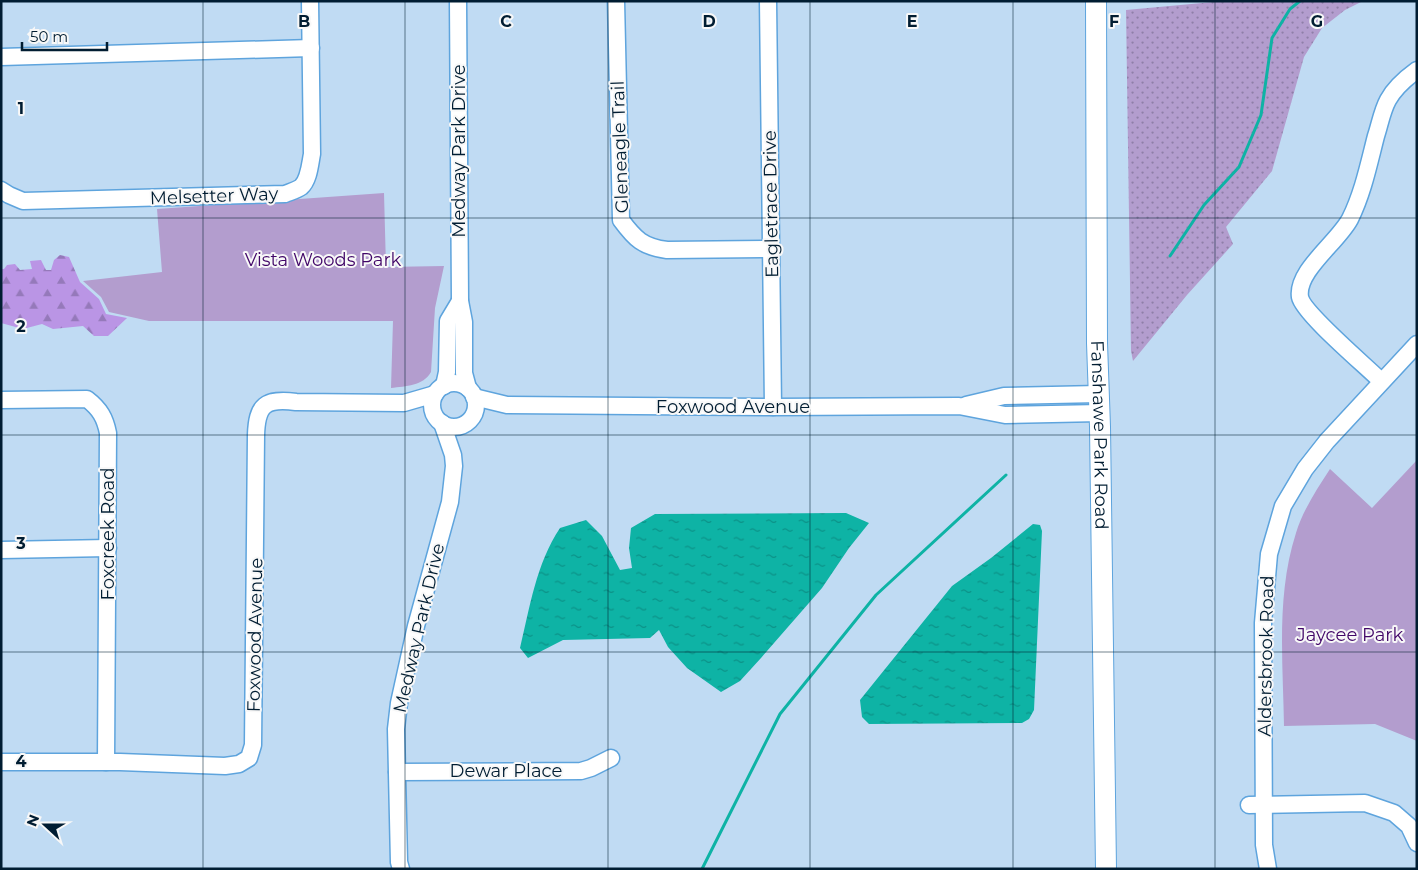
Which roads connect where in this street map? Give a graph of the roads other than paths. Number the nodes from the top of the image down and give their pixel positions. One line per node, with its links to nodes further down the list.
1 (310, 1): 6 (street, Melsetter Way)
2 (458, 1): 11 (street, Medway Park Drive)
3 (616, 1): 10 (street, Gleneagle Trail)
4 (768, 1): 10 (street, Eagletrace Drive)
5 (1096, 1): 18 (main road, Fanshawe Park Road)
6 (311, 48): 7 (street); 9 (street, Melsetter Way)
7 (1, 57)
8 (1417, 70): 13 (street)
9 (1, 190)
10 (771, 249): 20 (street, Eagletrace Drive)
11 (460, 301): 14 (street, Medway Park Drive); 15 (street, Medway Park Drive)
12 (1417, 344): 13 (street, Aldersbrook Road)
13 (1381, 381): 30 (street, Aldersbrook Road)
14 (440, 390): 15 (street); 17 (street, Foxwood Avenue); 21 (street)
15 (471, 392): 19 (street, Foxwood Avenue); 22 (street)
16 (1, 400): 24 (street, Foxcreek Road)
17 (404, 403): 21 (street, Foxwood Avenue); 28 (street, Foxwood Avenue)
18 (1100, 403): 20 (street, Foxwood Avenue); 33 (main road, Fanshawe Park Road)
19 (507, 405): 20 (street, Foxwood Avenue); 22 (street, Foxwood Avenue)
20 (773, 407)
21 (438, 419): 22 (street); 23 (street, Medway Park Drive)
22 (469, 420): 23 (street, Medway Park Drive)
23 (453, 455): 29 (street, Medway Park Drive)
24 (108, 548): 25 (street); 28 (street, Foxcreek Road)
25 (1, 550)
26 (611, 758): 29 (street, Dewar Place)
27 (1, 762): 28 (street, Foxwood Avenue)
28 (106, 762)
29 (397, 772): 32 (street, Medway Park Drive)
30 (1257, 805): 31 (street); 34 (street, Aldersbrook Road)
31 (1417, 843)
32 (399, 867)
33 (1106, 869)
34 (1268, 869)

